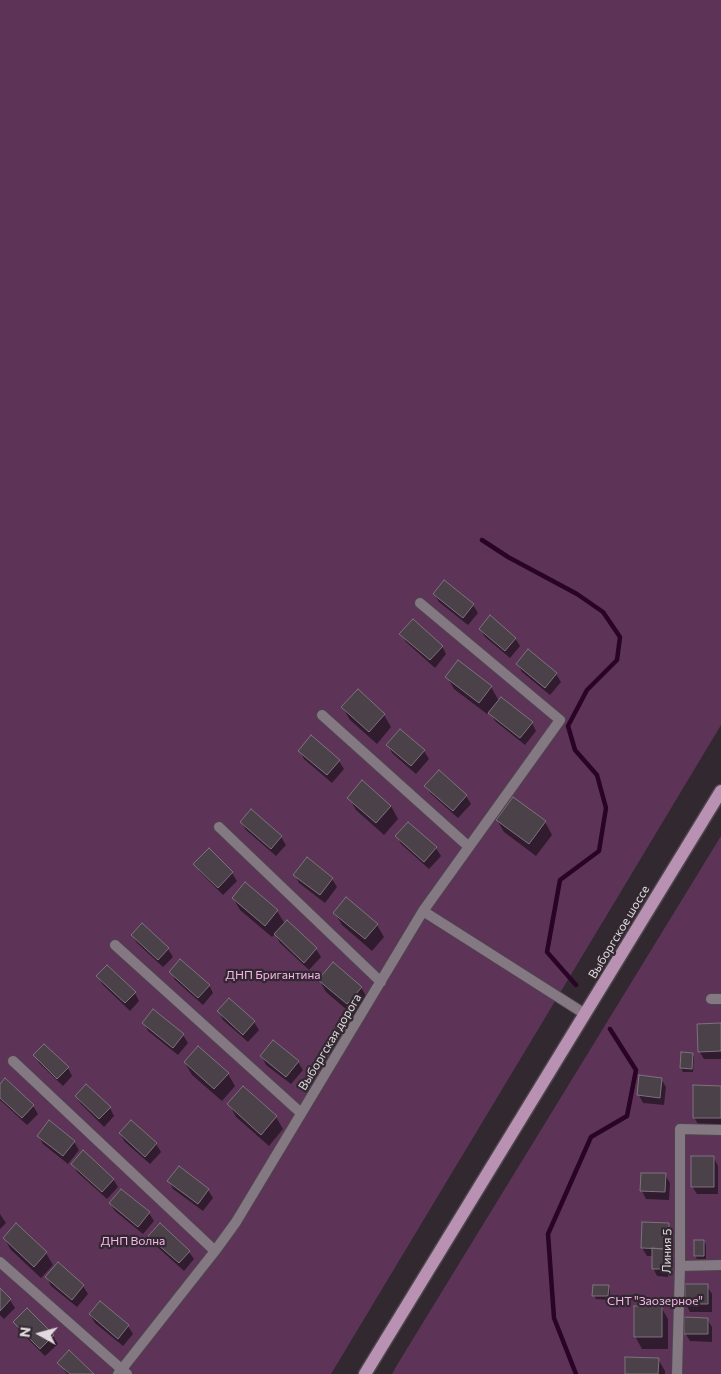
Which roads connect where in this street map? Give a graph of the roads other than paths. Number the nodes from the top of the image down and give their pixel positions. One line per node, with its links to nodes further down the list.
1 (420, 602): 5 (street, Выборгская дорога)
2 (322, 715): 5 (street)
3 (721, 791): 9 (main road, Выборгское шоссе)
4 (219, 827): 8 (street)
5 (469, 847): 6 (street, Выборгская дорога)
6 (423, 912): 8 (street, Выборгская дорога); 9 (street)
7 (115, 945): 11 (street)
8 (381, 982): 11 (street, Выборгская дорога)
9 (585, 1014): 18 (main road, Выборгское шоссе)
10 (13, 1061): 13 (street)
11 (301, 1113): 13 (street, Выборгская дорога)
12 (721, 1130): 16 (street, Линия 5)
13 (215, 1251): 17 (street, Выборгская дорога)
14 (0, 1262): 17 (street)
15 (721, 1265): 16 (street)
16 (680, 1266): 19 (street, Линия 5)
17 (122, 1372)
18 (365, 1374)
19 (677, 1374)

